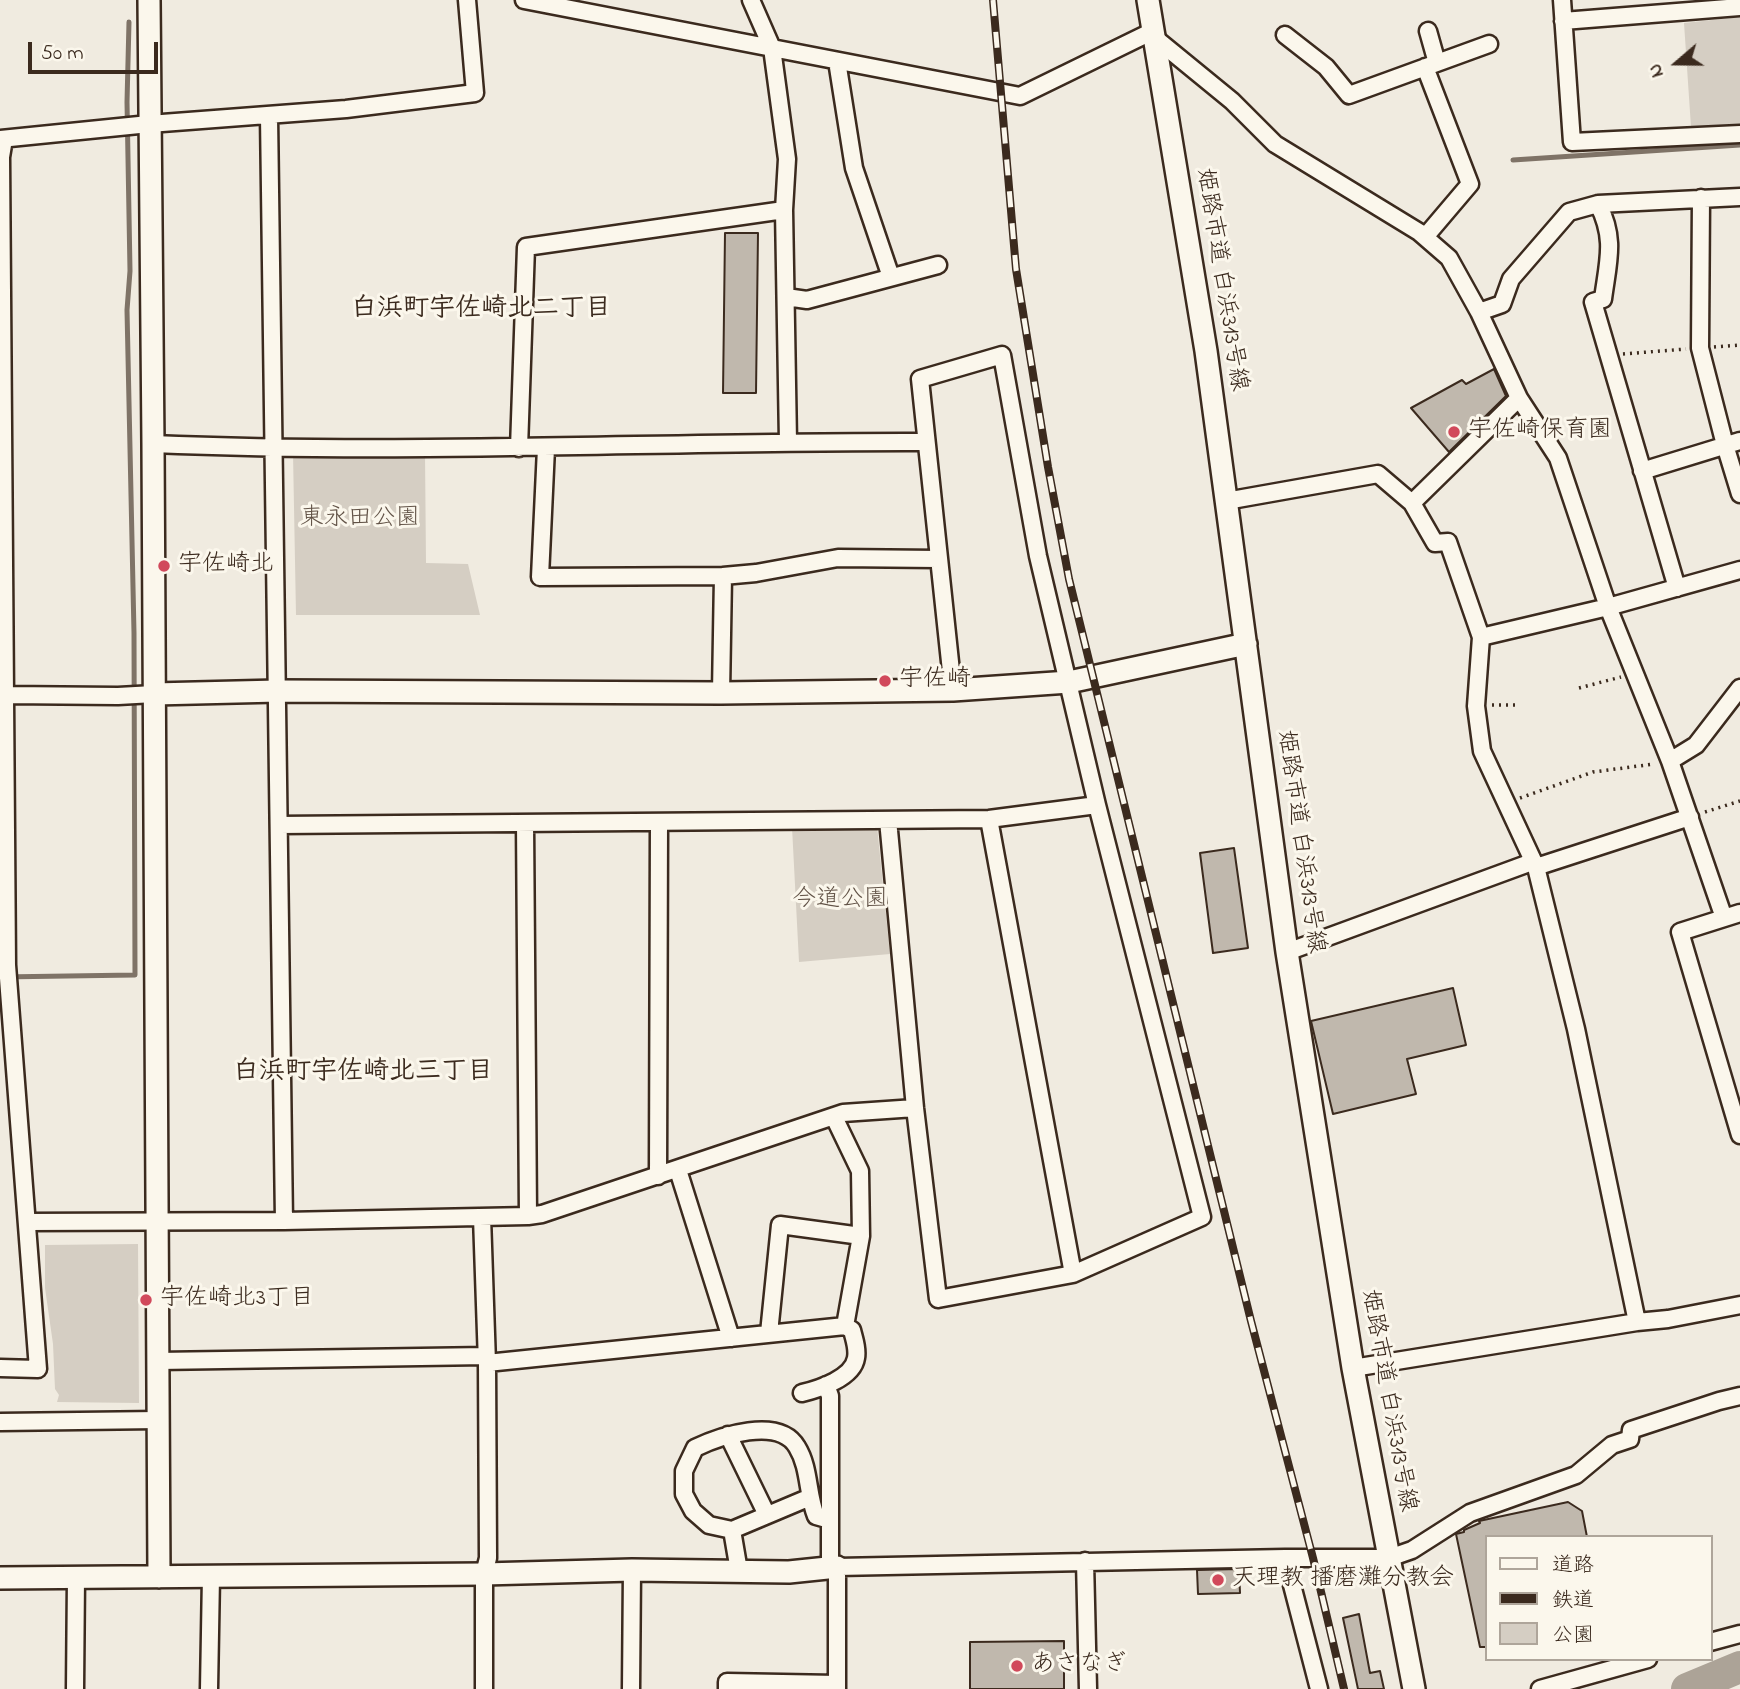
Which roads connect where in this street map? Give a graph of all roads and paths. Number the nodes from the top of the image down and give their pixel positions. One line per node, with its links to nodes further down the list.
1 (149, 0): 17 (street)
2 (467, 0): 16 (street)
3 (524, 0): 13 (street)
4 (751, 0): 13 (street)
5 (1148, 0): 10 (street, 姫路市道 白浜313号線)
6 (1562, 0): 8 (street)
7 (1740, 7): 8 (street)
8 (1563, 21): 18 (street)
9 (1428, 31): 15 (street)
10 (1154, 35): 14 (street); 24 (street); 42 (street, 姫路市道 白浜313号線)
11 (1285, 35): 15 (street)
12 (1489, 44): 15 (street)
13 (772, 48): 14 (street); 23 (street)
14 (837, 61): 26 (street)
15 (1431, 65): 24 (street)
16 (270, 116): 17 (street); 39 (street)
17 (149, 124): 19 (street); 36 (street)
18 (1740, 134)
19 (2, 139): 59 (street)
20 (1740, 197): 21 (street)
21 (1701, 198): 22 (street); 30 (street)
22 (1598, 204): 28 (street); 31 (street)
23 (784, 210): 27 (street); 37 (street)
24 (1425, 237): 28 (street)
25 (939, 265): 26 (street)
26 (891, 278): 27 (street)
27 (786, 297): 33 (street)
28 (1479, 312): 32 (street)
29 (1740, 345): 30 (path)
30 (1700, 348): 31 (path); 35 (street)
31 (1608, 355): 40 (street)
32 (1519, 398): 43 (street); 48 (street)
33 (788, 442): 34 (street); 38 (street)
34 (925, 442): 44 (street); 52 (street)
35 (1732, 443): 40 (street); 41 (street)
36 (153, 444): 39 (street); 58 (street)
37 (519, 447): 38 (street); 39 (street)
38 (546, 448): 46 (street)
39 (274, 449): 56 (street)
40 (1642, 471): 47 (street)
41 (1740, 494)
42 (1226, 501): 43 (street); 50 (street, 姫路市道 白浜313号線)
43 (1412, 503): 49 (street)
44 (938, 559): 46 (street); 55 (street)
45 (1740, 570): 47 (street)
46 (723, 576): 57 (street)
47 (1677, 588): 48 (street)
48 (1608, 607): 49 (street); 51 (street)
49 (1481, 637): 61 (street)
50 (1246, 644): 52 (street); 74 (street, 姫路市道 白浜313号線)
51 (1634, 674): 53 (path); 62 (street)
52 (1069, 682): 55 (street); 65 (street)
53 (1579, 688)
54 (1740, 688): 62 (street)
55 (953, 690): 57 (street)
56 (278, 691): 57 (street); 58 (street); 71 (street)
57 (721, 693)
58 (154, 694): 59 (street); 83 (street)
59 (5, 695): 75 (street)
60 (1516, 705): 61 (path)
61 (1476, 706): 64 (street)
62 (1670, 761): 64 (path); 66 (street)
63 (1740, 801): 66 (path)
64 (1508, 802): 72 (street)
65 (1097, 805): 67 (street); 87 (street)
66 (1690, 817): 72 (street); 73 (street)
67 (989, 819): 68 (street); 87 (street)
68 (888, 820): 69 (street); 76 (street)
69 (659, 822): 70 (street); 80 (street)
70 (525, 823): 71 (street); 81 (street)
71 (279, 825): 84 (street)
72 (1534, 865): 74 (street); 89 (street)
73 (1732, 915): 78 (street)
74 (1287, 952): 96 (street, 姫路市道 白浜313号線)
75 (4, 965): 85 (street)
76 (915, 1108): 77 (street); 87 (street)
77 (834, 1117): 79 (street); 86 (street)
78 (1740, 1135)
79 (678, 1170): 80 (street); 92 (street)
80 (658, 1176): 81 (street)
81 (528, 1216): 82 (street)
82 (481, 1217): 84 (street); 93 (street)
83 (155, 1221): 84 (street); 85 (street); 94 (street)
84 (284, 1221)
85 (27, 1222): 95 (street)
86 (861, 1236): 90 (street); 91 (street)
87 (1073, 1274)
88 (1740, 1305): 89 (street)
89 (1637, 1322): 96 (street)
90 (845, 1326): 91 (street); 97 (street)
91 (768, 1333): 92 (street)
92 (731, 1338): 93 (street)
93 (487, 1360): 94 (street); 113 (street)
94 (158, 1361): 100 (street)
95 (0, 1368)
96 (1353, 1368): 108 (street, 姫路市道 白浜313号線)
97 (826, 1385): 98 (street); 105 (street)
98 (802, 1393)
99 (1740, 1396): 108 (street)
100 (158, 1420): 101 (street); 116 (street)
101 (0, 1422)
102 (728, 1435): 103 (street); 104 (street); 106 (street)
103 (808, 1498): 104 (street); 105 (street)
104 (767, 1515): 106 (street)
105 (830, 1520): 110 (street)
106 (732, 1530): 112 (street)
107 (1285, 1558): 108 (street); 109 (street); 128 (street)
108 (1389, 1558): 129 (street, 姫路市道 白浜313号線)
109 (1085, 1561): 110 (street); 127 (street)
110 (834, 1567): 112 (street); 121 (street)
111 (632, 1570): 112 (street); 113 (street); 125 (street)
112 (739, 1572)
113 (484, 1574): 114 (street); 124 (street)
114 (211, 1576): 116 (street); 123 (street)
115 (76, 1577): 116 (street); 117 (street); 122 (street)
116 (159, 1577)
117 (0, 1578)
118 (1740, 1634): 119 (street)
119 (1712, 1641)
120 (1641, 1661): 130 (street)
121 (837, 1686): 126 (street)
122 (75, 1689)
123 (209, 1689)
124 (484, 1689)
125 (631, 1689)
126 (727, 1689)
127 (1088, 1689)
128 (1319, 1689)
129 (1414, 1689)
130 (1539, 1689)

